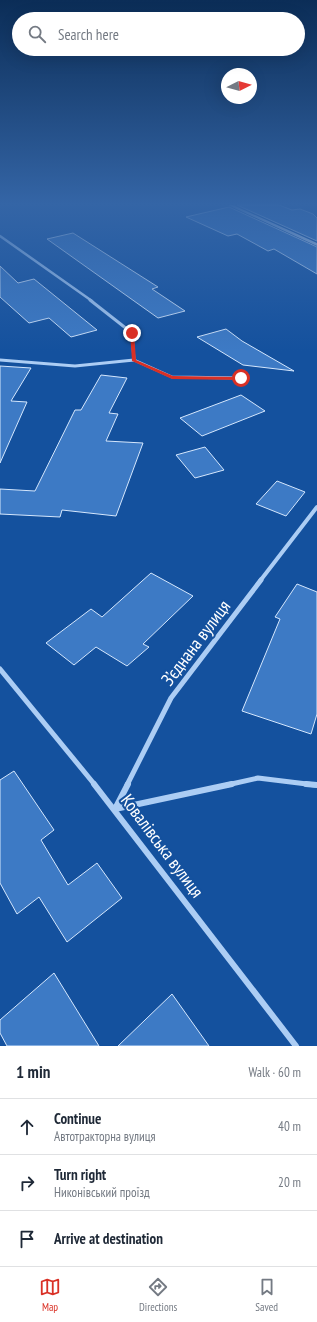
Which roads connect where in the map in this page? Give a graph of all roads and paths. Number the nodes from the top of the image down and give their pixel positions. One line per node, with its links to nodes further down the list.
1 (25, 254): 3 (street)
2 (0, 360): 3 (street)
3 (134, 360): 4 (street)
4 (241, 378)
5 (317, 507): 8 (street, З’єднана вулиця)
6 (0, 669): 8 (street, Ковалівська вулиця)
7 (317, 785): 8 (street)
8 (115, 809): 9 (street, Ковалівська вулиця)
9 (296, 1046)

